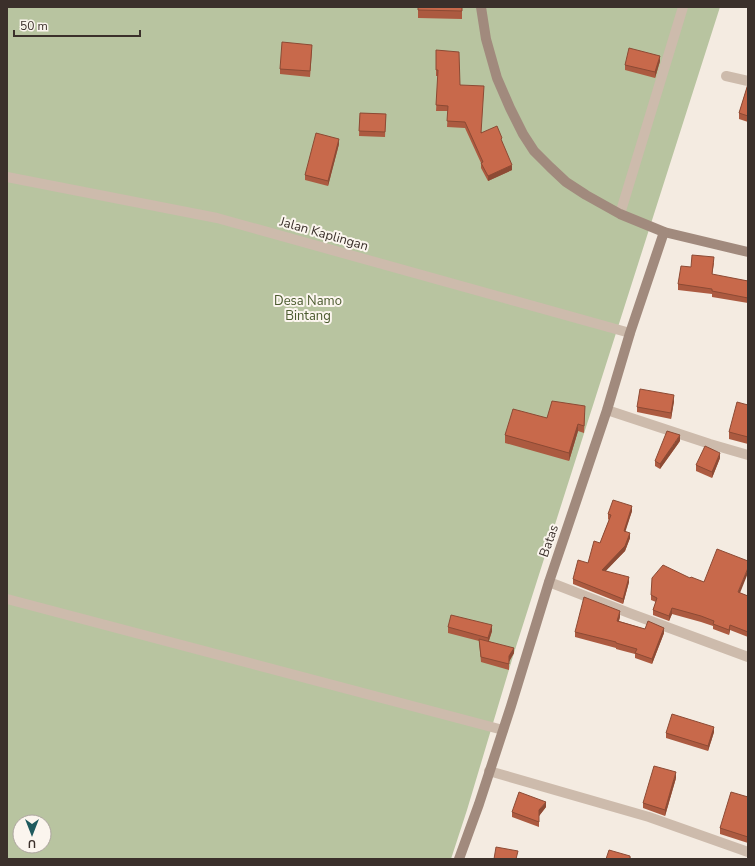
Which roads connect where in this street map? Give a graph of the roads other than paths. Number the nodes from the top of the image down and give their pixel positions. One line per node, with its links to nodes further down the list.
1 (481, 7): 6 (street)
2 (683, 7): 6 (street)
3 (726, 76): 4 (street)
4 (748, 81)
5 (7, 177): 9 (street, Jalan Kaplingan)
6 (620, 214): 7 (street)
7 (664, 232): 8 (street); 9 (street, Batas)
8 (748, 252)
9 (630, 333): 10 (street, Batas)
10 (607, 410): 11 (street); 12 (street, Batas)
11 (748, 455)
12 (549, 582): 14 (street); 15 (street, Batas)
13 (7, 599): 15 (street)
14 (748, 657)
15 (503, 730): 16 (street, Batas)
16 (490, 771): 17 (street); 18 (street, Batas)
17 (748, 852)
18 (459, 859)

